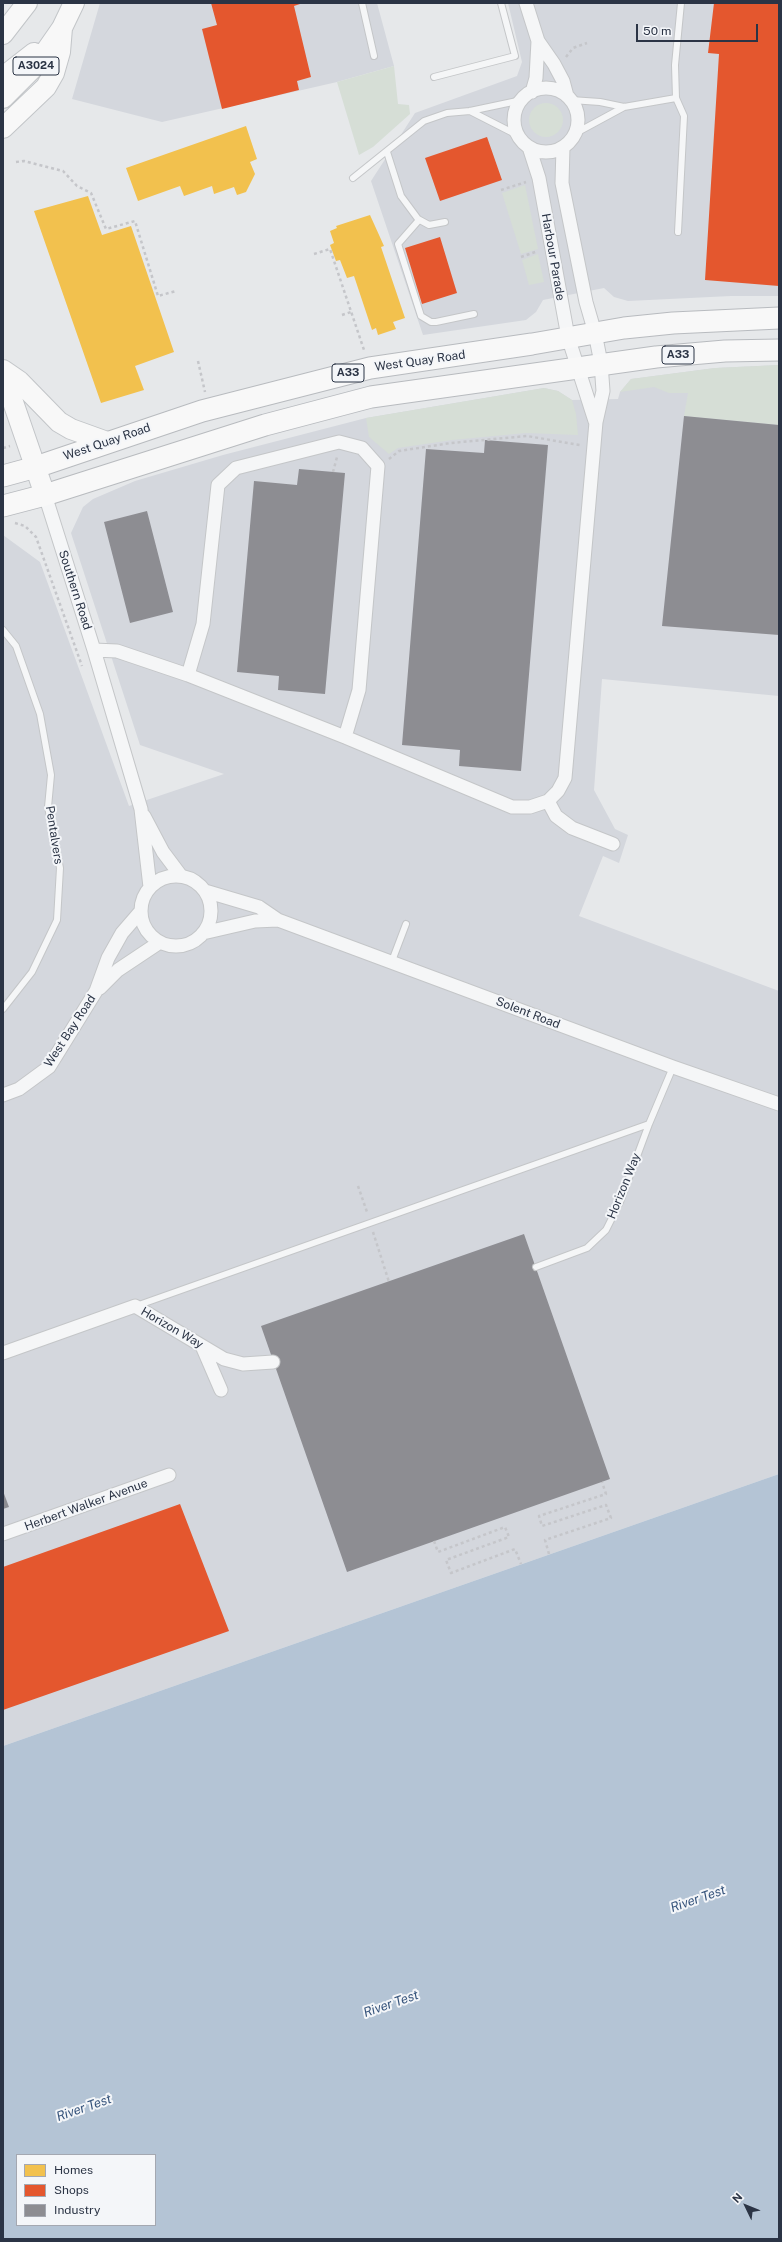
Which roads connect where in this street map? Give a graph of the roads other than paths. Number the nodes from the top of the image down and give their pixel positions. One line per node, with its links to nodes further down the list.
1 (28, 3): 8 (main road)
2 (74, 3): 7 (main road, A3024)
3 (362, 3): 10 (lane)
4 (502, 3): 12 (lane)
5 (526, 3): 9 (street)
6 (681, 3): 16 (lane)
7 (62, 28): 11 (main road); 14 (main road, A3024); 19 (main road)
8 (3, 34)
9 (538, 41): 13 (street); 15 (street)
10 (374, 56)
11 (3, 77)
12 (434, 77)
13 (527, 96): 15 (street); 18 (lane); 21 (street)
14 (3, 98)
15 (569, 98): 17 (lane); 20 (street)
16 (676, 98): 17 (lane); 28 (lane)
17 (624, 106): 20 (lane)
18 (470, 111): 21 (lane); 24 (lane)
19 (3, 128)
20 (576, 133): 23 (street)
21 (519, 136): 22 (street)
22 (529, 147): 23 (street); 32 (street, Harbour Parade)
23 (564, 147): 31 (street, Harbour Parade)
24 (387, 152): 25 (lane); 26 (lane)
25 (353, 178)
26 (419, 220): 27 (lane); 29 (lane)
27 (445, 222)
28 (678, 232)
29 (474, 314)
30 (779, 318): 31 (highway, West Quay Road / A33)
31 (595, 333): 32 (highway, West Quay Road / A33); 34 (street, Harbour Parade)
32 (568, 337): 35 (street, Harbour Parade); 39 (highway, West Quay Road / A33)
33 (779, 350): 34 (highway, A33)
34 (601, 363): 35 (highway, A33); 38 (street, Harbour Parade)
35 (578, 367): 38 (street, Harbour Parade); 42 (highway, A33)
36 (3, 370): 39 (main road)
37 (3, 373): 40 (main road, Southern Road)
38 (596, 422): 48 (street)
39 (107, 442): 40 (highway, West Quay Road / A33)
40 (36, 467): 41 (highway, West Quay Road / A33); 42 (main road, Southern Road)
41 (3, 476)
42 (45, 496): 43 (highway, A33); 45 (street, Southern Road)
43 (8, 514)
44 (3, 630): 61 (lane, Pentalvers)
45 (94, 650): 46 (street); 49 (street, Southern Road)
46 (188, 675): 47 (street); 47 (street)
47 (345, 737): 48 (street)
48 (548, 801): 50 (street)
49 (140, 809): 51 (street, Southern Road); 52 (street, Southern Road)
50 (613, 844)
51 (181, 876): 52 (street); 53 (street)
52 (150, 887): 54 (street)
53 (205, 891): 55 (street, Solent Road); 57 (street)
54 (141, 911): 58 (street); 60 (street, West Bay Road)
55 (278, 920): 57 (street, Solent Road); 59 (street, Solent Road)
56 (406, 924): 59 (lane)
57 (204, 933): 58 (street)
58 (160, 942): 60 (street, West Bay Road)
59 (392, 961): 62 (street, Solent Road)
60 (96, 991): 63 (street, West Bay Road)
61 (3, 1009)
62 (673, 1067): 64 (street, Solent Road); 65 (lane, Horizon Way)
63 (3, 1095)
64 (779, 1104)
65 (649, 1124): 66 (lane, Horizon Way); 67 (lane)
66 (536, 1267)
67 (135, 1306): 68 (street, Horizon Way); 69 (street, Horizon Way)
68 (202, 1346): 70 (street, Horizon Way); 71 (street)
69 (3, 1353)
70 (273, 1362)
71 (221, 1390)
72 (169, 1475): 73 (street, Herbert Walker Avenue)
73 (4, 1532)

